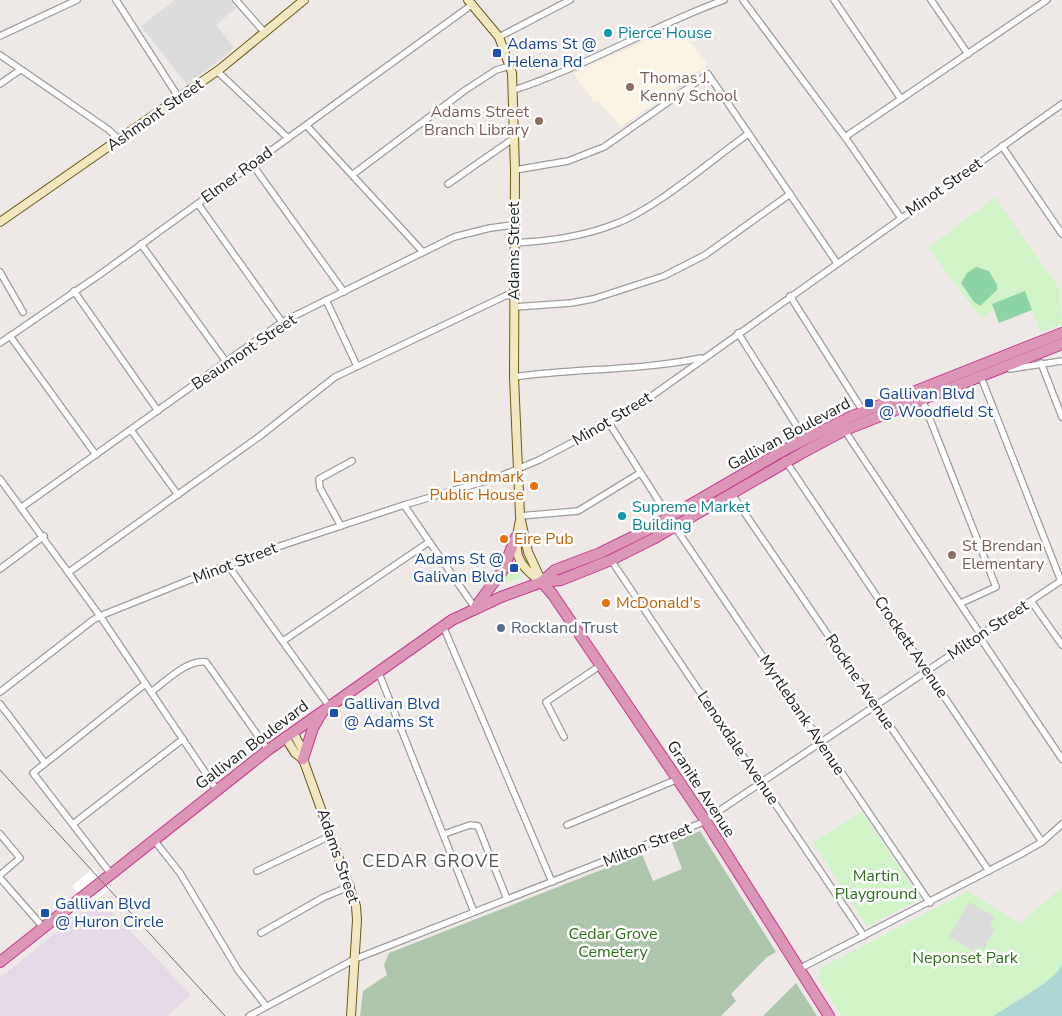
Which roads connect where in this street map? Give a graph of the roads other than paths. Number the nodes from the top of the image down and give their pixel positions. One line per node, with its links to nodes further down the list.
1 (78, 0): 13 (street)
2 (116, 0): 22 (street)
3 (236, 0): 12 (street)
4 (304, 0): 12 (main road, Ashmont Street)
5 (570, 0): 14 (street)
6 (724, 0): 21 (street)
7 (743, 0): 27 (street)
8 (834, 0): 23 (street)
9 (931, 0): 15 (street)
10 (1046, 0): 15 (street)
11 (470, 2): 14 (main road, Adams Street); 25 (street, Elmer Road)
12 (265, 33): 19 (main road, Ashmont Street)
13 (0, 36)
14 (499, 37): 17 (main road, Adams Street)
15 (968, 54): 23 (street)
16 (0, 55): 18 (street)
17 (510, 66): 21 (main road, Adams Street); 34 (street)
18 (20, 70): 20 (street); 30 (street)
19 (216, 72): 22 (main road, Ashmont Street); 28 (street)
20 (0, 84)
21 (514, 90): 29 (main road, Adams Street)
22 (179, 98): 30 (main road, Ashmont Street)
23 (901, 99): 27 (street)
24 (1062, 104): 31 (street, Minot Street)
25 (307, 126): 28 (street, Elmer Road); 34 (street)
26 (748, 134): 33 (street); 36 (street); 42 (street)
27 (845, 137): 38 (street)
28 (288, 138): 32 (street, Elmer Road)
29 (514, 138): 33 (main road, Adams Street); 35 (street)
30 (119, 140): 39 (main road, Ashmont Street)
31 (1002, 146): 38 (street, Minot Street); 41 (street)
32 (252, 164): 37 (street, Elmer Road); 48 (street)
33 (515, 170): 40 (main road, Adams Street)
34 (352, 175): 44 (street)
35 (448, 184)
36 (790, 194): 45 (street); 52 (street)
37 (198, 204): 43 (street, Elmer Road); 54 (street)
38 (901, 218): 45 (street, Minot Street)
39 (0, 222)
40 (514, 225): 42 (main road, Adams Street); 44 (street, Beaumont Street)
41 (1062, 234)
42 (513, 243): 49 (main road, Adams Street)
43 (141, 244): 47 (street, Elmer Road); 63 (street)
44 (423, 252): 48 (street, Beaumont Street)
45 (837, 263): 50 (street, Minot Street)
46 (0, 272): 53 (street)
47 (74, 291): 57 (street, Elmer Road); 68 (street)
48 (344, 292): 51 (street, Beaumont Street)
49 (514, 294): 52 (main road, Adams Street); 64 (street)
50 (790, 296): 55 (street, Minot Street); 69 (street)
51 (326, 300): 54 (street, Beaumont Street); 64 (street)
52 (514, 307): 65 (main road, Adams Street)
53 (23, 312)
54 (282, 322): 63 (street, Beaumont Street)
55 (738, 333): 61 (street, Minot Street); 74 (street)
56 (1062, 333): 60 (highway, Gallivan Boulevard)
57 (10, 336): 58 (street, Elmer Road); 75 (street)
58 (0, 343)
59 (1062, 344): 60 (highway, Gallivan Boulevard)
60 (1039, 353): 62 (street, Gallivan Boulevard); 66 (highway, Gallivan Boulevard); 69 (highway, Gallivan Boulevard); 70 (street)
61 (703, 357): 65 (street); 71 (street, Minot Street)
62 (1062, 361)
63 (227, 362): 68 (street, Beaumont Street)
64 (357, 366): 82 (street)
65 (514, 376): 78 (main road, Adams Street)
66 (981, 377): 67 (highway, Gallivan Boulevard); 95 (street)
67 (922, 398): 72 (highway, Gallivan Boulevard); 98 (street)
68 (158, 411): 73 (street, Beaumont Street)
69 (863, 411): 72 (highway, Gallivan Boulevard)
70 (1062, 417)
71 (609, 423): 78 (street, Minot Street); 79 (street, Myrtlebank Avenue)
72 (842, 426): 74 (highway, Gallivan Boulevard); 76 (highway, Gallivan Boulevard); 98 (street)
73 (131, 430): 75 (street, Beaumont Street); 82 (street)
74 (805, 439): 76 (highway, Gallivan Boulevard)
75 (96, 455): 84 (street, Beaumont Street)
76 (784, 457): 81 (highway, Gallivan Boulevard); 86 (highway, Gallivan Boulevard); 107 (street, Crockett Avenue)
77 (352, 461): 87 (street)
78 (519, 469): 83 (street, Minot Street); 85 (main road, Adams Street)
79 (640, 473): 85 (street); 86 (street, Myrtlebank Avenue)
80 (0, 479): 84 (street)
81 (731, 493): 86 (highway, Gallivan Boulevard); 112 (street, Rockne Avenue)
82 (178, 495): 94 (street)
83 (404, 505): 87 (street, Minot Street); 90 (street)
84 (22, 507): 88 (street)
85 (520, 516): 89 (main road, Adams Street); 96 (main road, Adams Street)
86 (672, 522): 91 (highway, Gallivan Boulevard); 96 (highway, Gallivan Boulevard); 117 (street, Myrtlebank Avenue)
87 (341, 526): 92 (street, Minot Street)
88 (44, 536): 93 (street); 94 (street)
89 (516, 537): 96 (main road, Adams Street); 99 (highway)
90 (429, 542): 99 (street); 103 (street)
91 (611, 560): 96 (highway, Gallivan Boulevard); 123 (street, Lenoxdale Avenue)
92 (228, 564): 100 (street, Minot Street); 103 (street)
93 (0, 568)
94 (69, 572): 100 (street)
95 (1061, 580): 97 (street, Milton Street)
96 (542, 582): 99 (highway, Gallivan Boulevard); 105 (highway, Granite Avenue)
97 (1031, 601): 102 (street, Milton Street); 104 (street)
98 (961, 604): 102 (street)
99 (475, 608): 101 (highway, Gallivan Boulevard)
100 (100, 616): 108 (street); 109 (street, Minot Street)
101 (443, 626): 106 (highway, Gallivan Boulevard); 139 (street)
102 (980, 635): 107 (street, Milton Street); 120 (street)
103 (284, 641): 113 (street)
104 (1062, 645)
105 (601, 665): 115 (street); 122 (highway, Granite Avenue)
106 (378, 671): 113 (highway, Gallivan Boulevard); 130 (street)
107 (927, 671): 112 (street, Milton Street); 133 (street, Crockett Avenue)
108 (145, 684): 110 (street); 121 (street)
109 (0, 692)
110 (150, 692): 116 (street); 118 (street)
111 (0, 704): 121 (street)
112 (876, 706): 117 (street, Milton Street); 135 (street, Rockne Avenue)
113 (326, 709): 114 (highway, Gallivan Boulevard); 119 (highway)
114 (289, 735): 118 (highway, Gallivan Boulevard); 119 (main road, Adams Street)
115 (564, 737)
116 (183, 739): 124 (street); 126 (street)
117 (821, 742): 123 (street, Milton Street); 142 (street, Myrtlebank Avenue)
118 (268, 750): 124 (highway, Gallivan Boulevard)
119 (303, 759): 131 (main road, Adams Street)
120 (1062, 759)
121 (45, 764): 126 (street)
122 (678, 779): 125 (highway, Granite Avenue); 128 (street)
123 (761, 782): 125 (street, Milton Street); 146 (street, Lenoxdale Avenue)
124 (217, 790): 132 (highway, Gallivan Boulevard)
125 (705, 820): 139 (street, Milton Street); 149 (highway, Granite Avenue)
126 (73, 824): 137 (street)
127 (1062, 824): 133 (street)
128 (567, 825)
129 (0, 834): 136 (street)
130 (444, 834): 141 (street); 143 (street)
131 (332, 835): 134 (street); 140 (main road, Adams Street)
132 (154, 840): 137 (highway, Gallivan Boulevard); 150 (street)
133 (1042, 842): 135 (street)
134 (257, 870)
135 (989, 871): 142 (street)
136 (0, 874)
137 (111, 874): 144 (highway, Gallivan Boulevard)
138 (0, 878): 144 (street)
139 (552, 882): 141 (street, Milton Street)
140 (351, 886): 145 (street); 147 (main road, Adams Street)
141 (507, 899): 143 (street, Milton Street)
142 (930, 903): 146 (street)
143 (474, 912): 147 (street, Milton Street)
144 (43, 927): 148 (highway, Gallivan Boulevard)
145 (261, 933)
146 (864, 936): 149 (street)
147 (355, 959): 150 (street, Milton Street); 152 (main road, Adams Street)
148 (0, 962)
149 (799, 969): 153 (highway, Granite Avenue)
150 (266, 1006): 151 (street, Milton Street)
151 (249, 1016)
152 (352, 1016)
153 (829, 1016)

